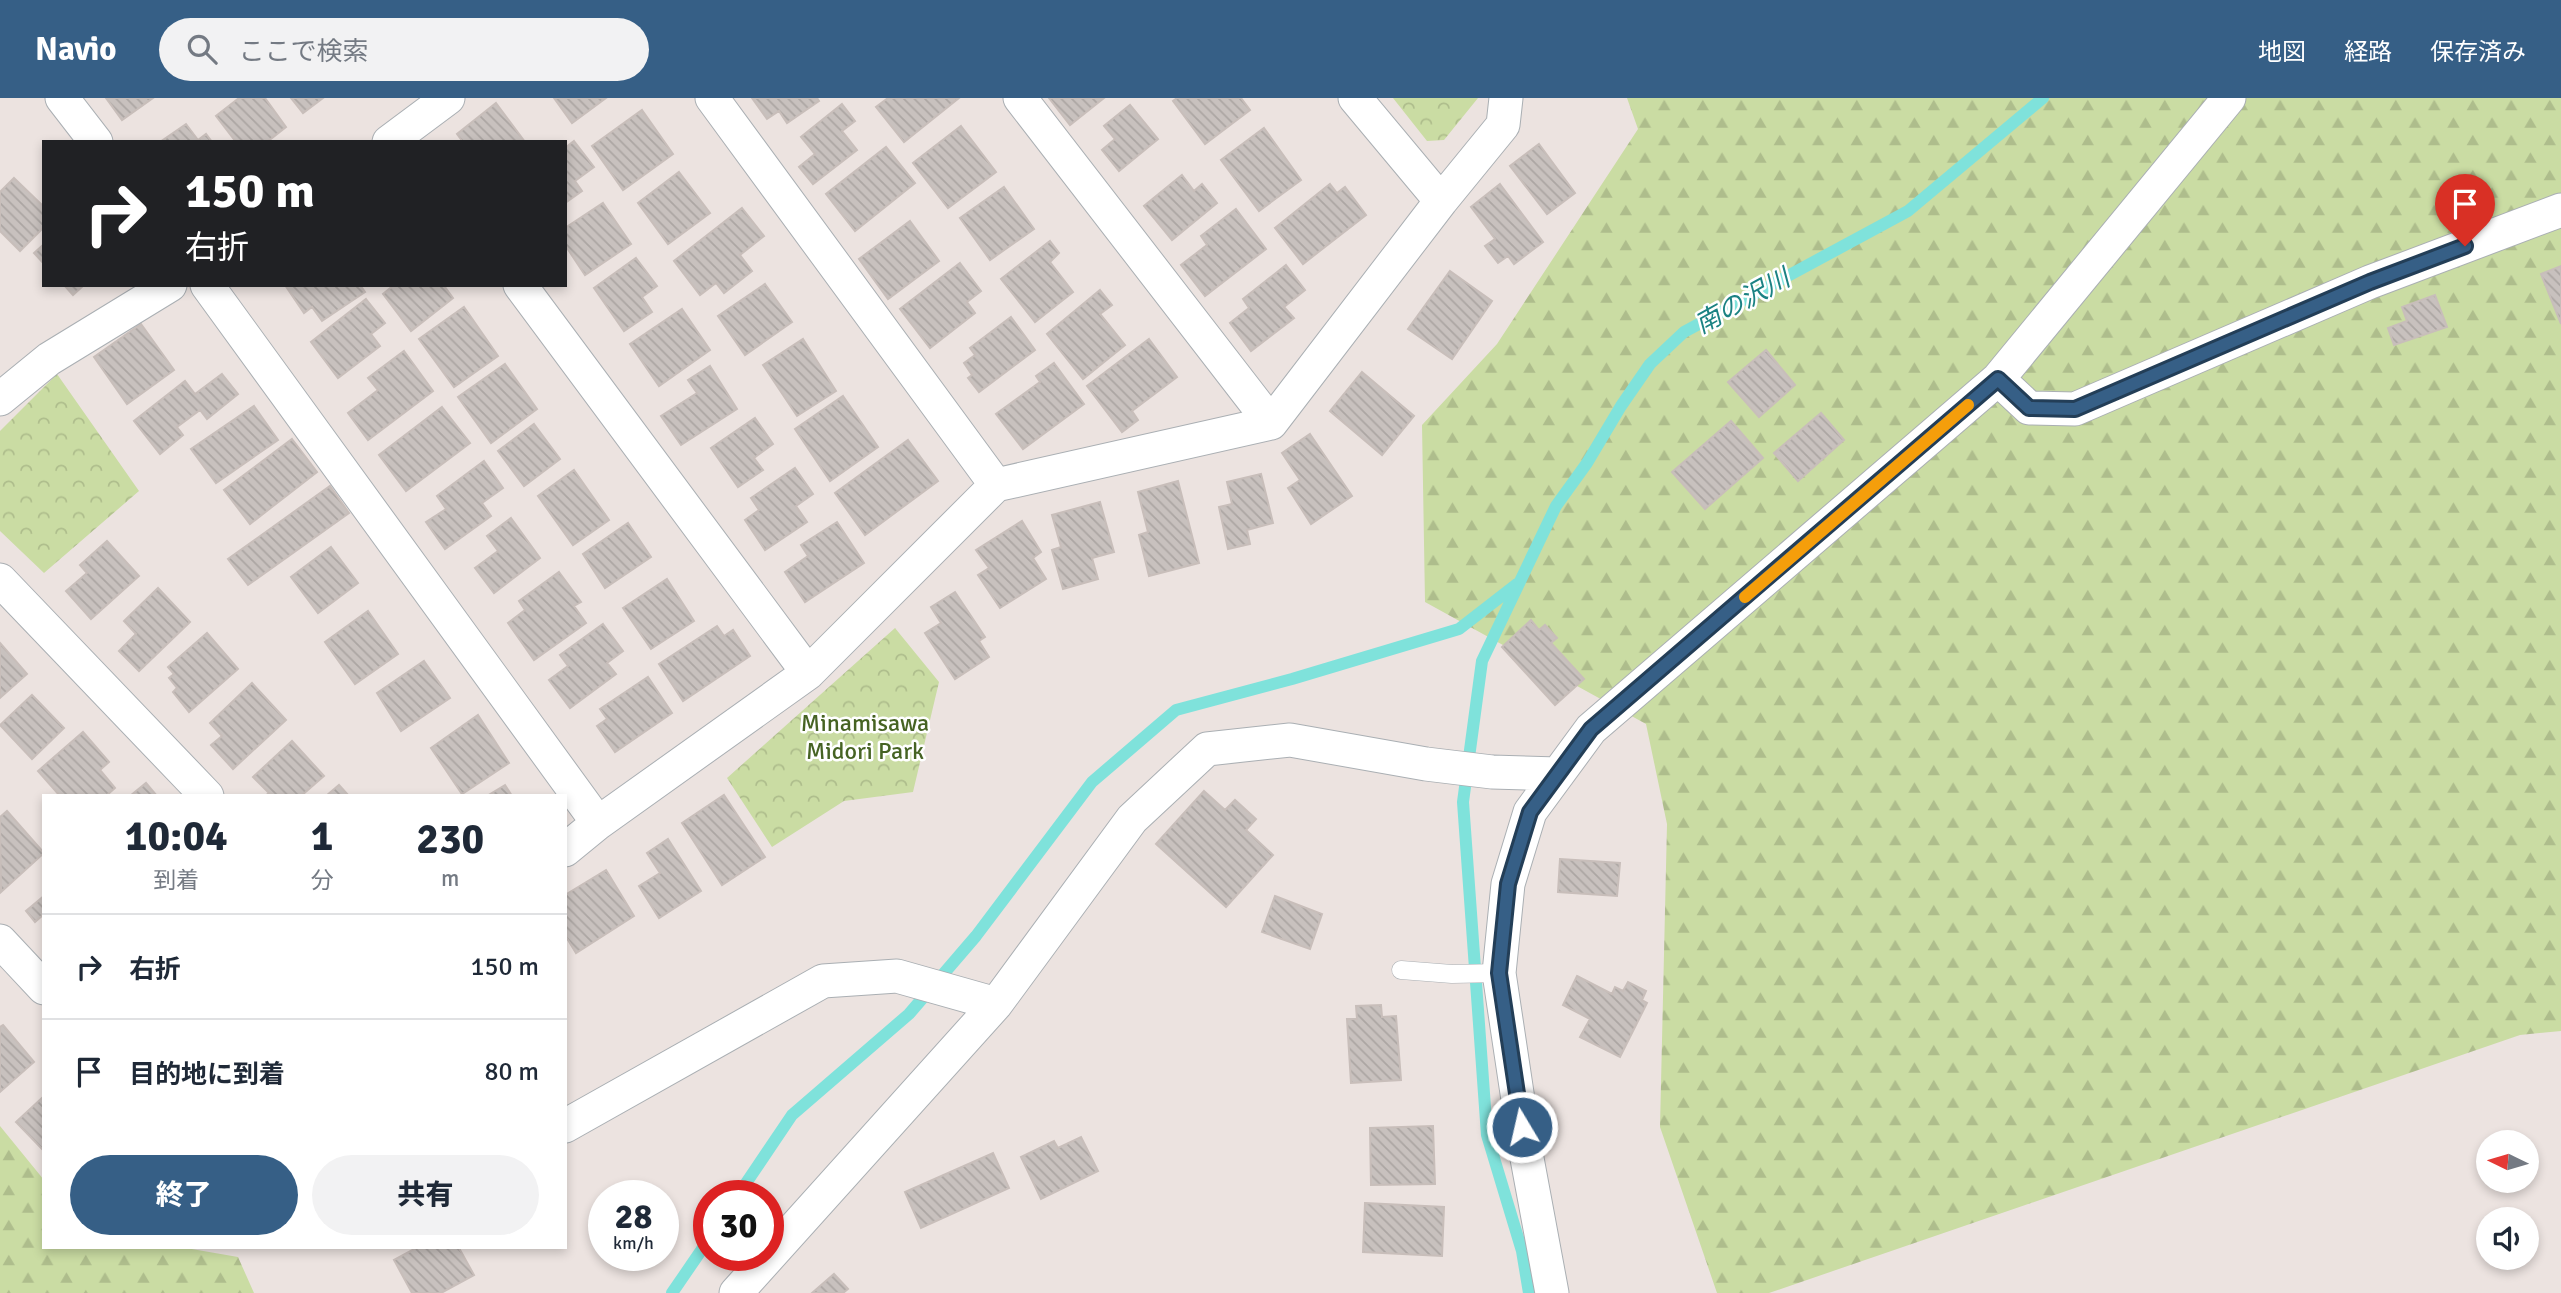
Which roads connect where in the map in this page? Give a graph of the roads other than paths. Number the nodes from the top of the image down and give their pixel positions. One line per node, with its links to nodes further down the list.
1 (62, 98): 9 (street)
2 (448, 98): 8 (street)
3 (712, 98): 18 (street)
4 (1020, 98): 17 (street)
5 (1355, 98): 10 (street)
6 (1506, 98): 10 (street)
7 (2229, 98): 15 (street)
8 (403, 138)
9 (94, 140)
10 (1441, 201): 17 (street)
11 (2561, 210): 15 (street)
12 (167, 287): 16 (street)
13 (208, 287): 23 (street)
14 (521, 287): 20 (street)
15 (1998, 379): 21 (street)
16 (0, 399)
17 (1271, 424): 18 (street)
18 (996, 485): 20 (street)
19 (0, 580): 22 (street)
20 (808, 673): 23 (street)
21 (1558, 774): 27 (street); 29 (street)
22 (205, 794)
23 (598, 823): 24 (street)
24 (567, 848)
25 (0, 941): 28 (street)
26 (1401, 970): 27 (lane)
27 (1490, 973): 32 (street)
28 (42, 986)
29 (996, 1004): 30 (street); 31 (street)
30 (567, 1125)
31 (736, 1293)
32 (1552, 1293)

